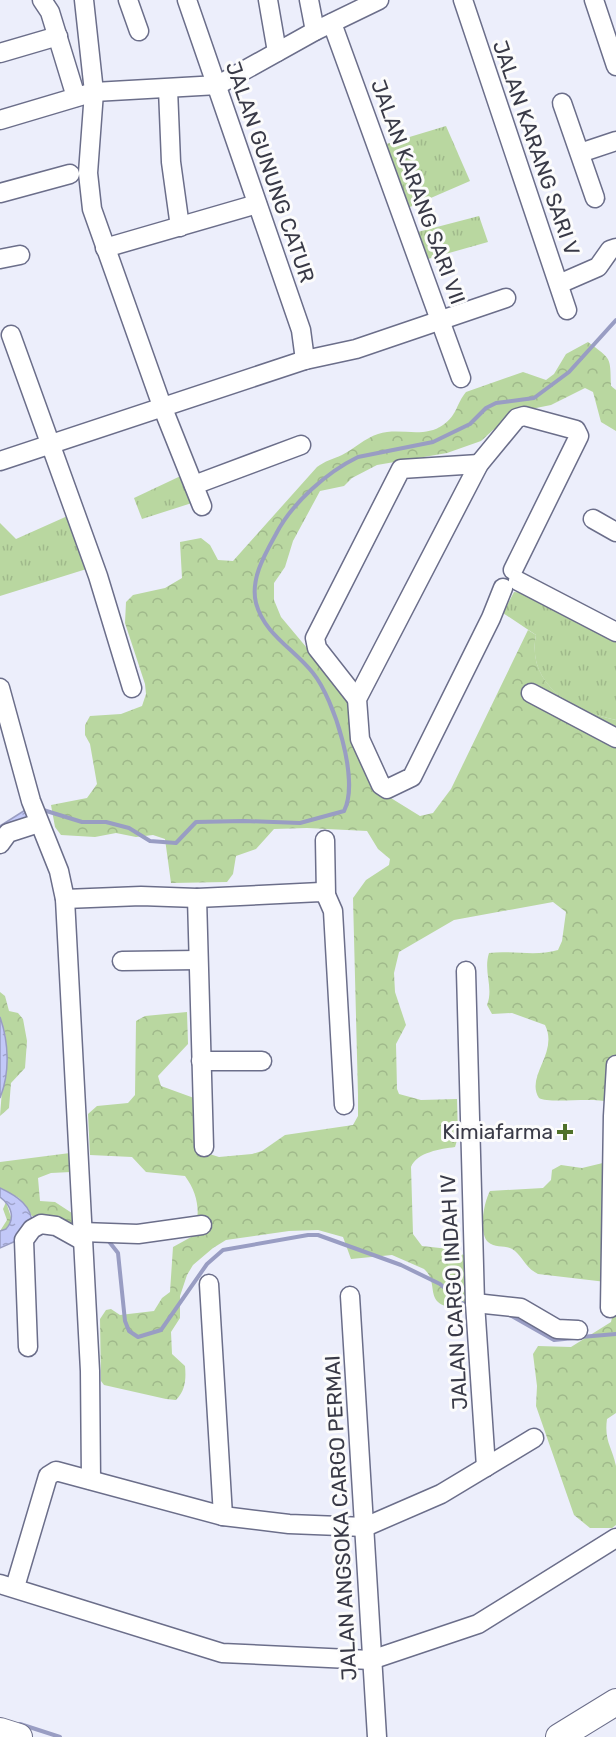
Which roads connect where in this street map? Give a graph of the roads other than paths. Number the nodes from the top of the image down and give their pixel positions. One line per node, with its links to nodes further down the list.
1 (42, 0): 13 (street)
2 (84, 0): 19 (street)
3 (128, 0): 11 (street)
4 (187, 0): 17 (street, JALAN GUNUNG CATUR)
5 (268, 0): 14 (street)
6 (309, 0): 12 (street)
7 (379, 0): 10 (street)
8 (463, 0): 33 (street, JALAN KARANG SARI V)
9 (594, 0): 16 (street)
10 (332, 22): 12 (street); 36 (street, JALAN KARANG SARI VII)
11 (139, 31)
12 (315, 31): 14 (street)
13 (58, 36): 15 (street); 19 (street)
14 (277, 52): 17 (street)
15 (0, 53)
16 (616, 66)
17 (218, 86): 18 (street); 27 (street, JALAN GUNUNG CATUR)
18 (168, 89): 19 (street); 28 (street)
19 (85, 94): 21 (street); 29 (street)
20 (562, 103): 23 (street)
21 (0, 120)
22 (616, 141): 23 (street)
23 (580, 153): 26 (street)
24 (70, 174): 25 (street)
25 (0, 193)
26 (595, 198)
27 (257, 204): 28 (street); 38 (street, JALAN GUNUNG CATUR)
28 (180, 227): 29 (street)
29 (105, 248): 40 (street)
30 (616, 248): 33 (street)
31 (20, 255): 32 (street)
32 (0, 259)
33 (559, 284): 35 (street, JALAN KARANG SARI V)
34 (506, 298): 36 (street)
35 (567, 310)
36 (441, 320): 38 (street); 39 (street, JALAN KARANG SARI VII)
37 (11, 335): 41 (street)
38 (305, 360): 40 (street)
39 (461, 378)
40 (162, 406): 41 (street); 45 (street)
41 (50, 444): 43 (street); 52 (street)
42 (302, 445): 45 (street)
43 (0, 461)
44 (479, 464): 49 (street); 54 (street); 54 (street)
45 (194, 485): 46 (street)
46 (202, 506)
47 (593, 519): 48 (street)
48 (616, 532)
49 (511, 580): 50 (street); 54 (street)
50 (616, 632)
51 (0, 688): 55 (street)
52 (132, 688)
53 (531, 693): 56 (street)
54 (357, 699)
55 (3, 711): 57 (street)
56 (616, 738)
57 (39, 821): 59 (street); 62 (street)
58 (326, 840): 60 (street)
59 (0, 844)
60 (326, 895): 61 (street); 69 (street)
61 (197, 898): 62 (street); 63 (street)
62 (65, 899): 73 (street)
63 (198, 960): 64 (street); 66 (street)
64 (122, 961)
65 (466, 971): 76 (street, JALAN CARGO INDAH IV)
66 (201, 1061): 67 (street); 71 (street)
67 (262, 1061)
68 (616, 1065): 70 (street)
69 (344, 1105)
70 (614, 1117): 77 (street)
71 (204, 1147)
72 (202, 1225): 73 (street)
73 (82, 1236): 79 (street); 82 (street)
74 (209, 1284): 83 (street)
75 (350, 1296): 84 (street, JALAN ANGSOKA CARGO PERMAI)
76 (475, 1302): 78 (street); 81 (street, JALAN CARGO INDAH IV)
77 (610, 1308)
78 (578, 1330)
79 (28, 1347)
80 (534, 1438): 81 (street)
81 (486, 1467): 84 (street)
82 (91, 1480): 83 (street); 86 (street)
83 (223, 1516): 84 (street)
84 (365, 1527): 87 (street, JALAN ANGSOKA CARGO PERMAI)
85 (616, 1538): 87 (street)
86 (8, 1586): 87 (street)
87 (371, 1660): 92 (street, JALAN ANGSOKA CARGO PERMAI)
88 (616, 1702): 93 (highway)
89 (616, 1718): 94 (highway)
90 (0, 1731): 91 (highway)
91 (19, 1737)
92 (377, 1737)
93 (559, 1737)
94 (585, 1737)

